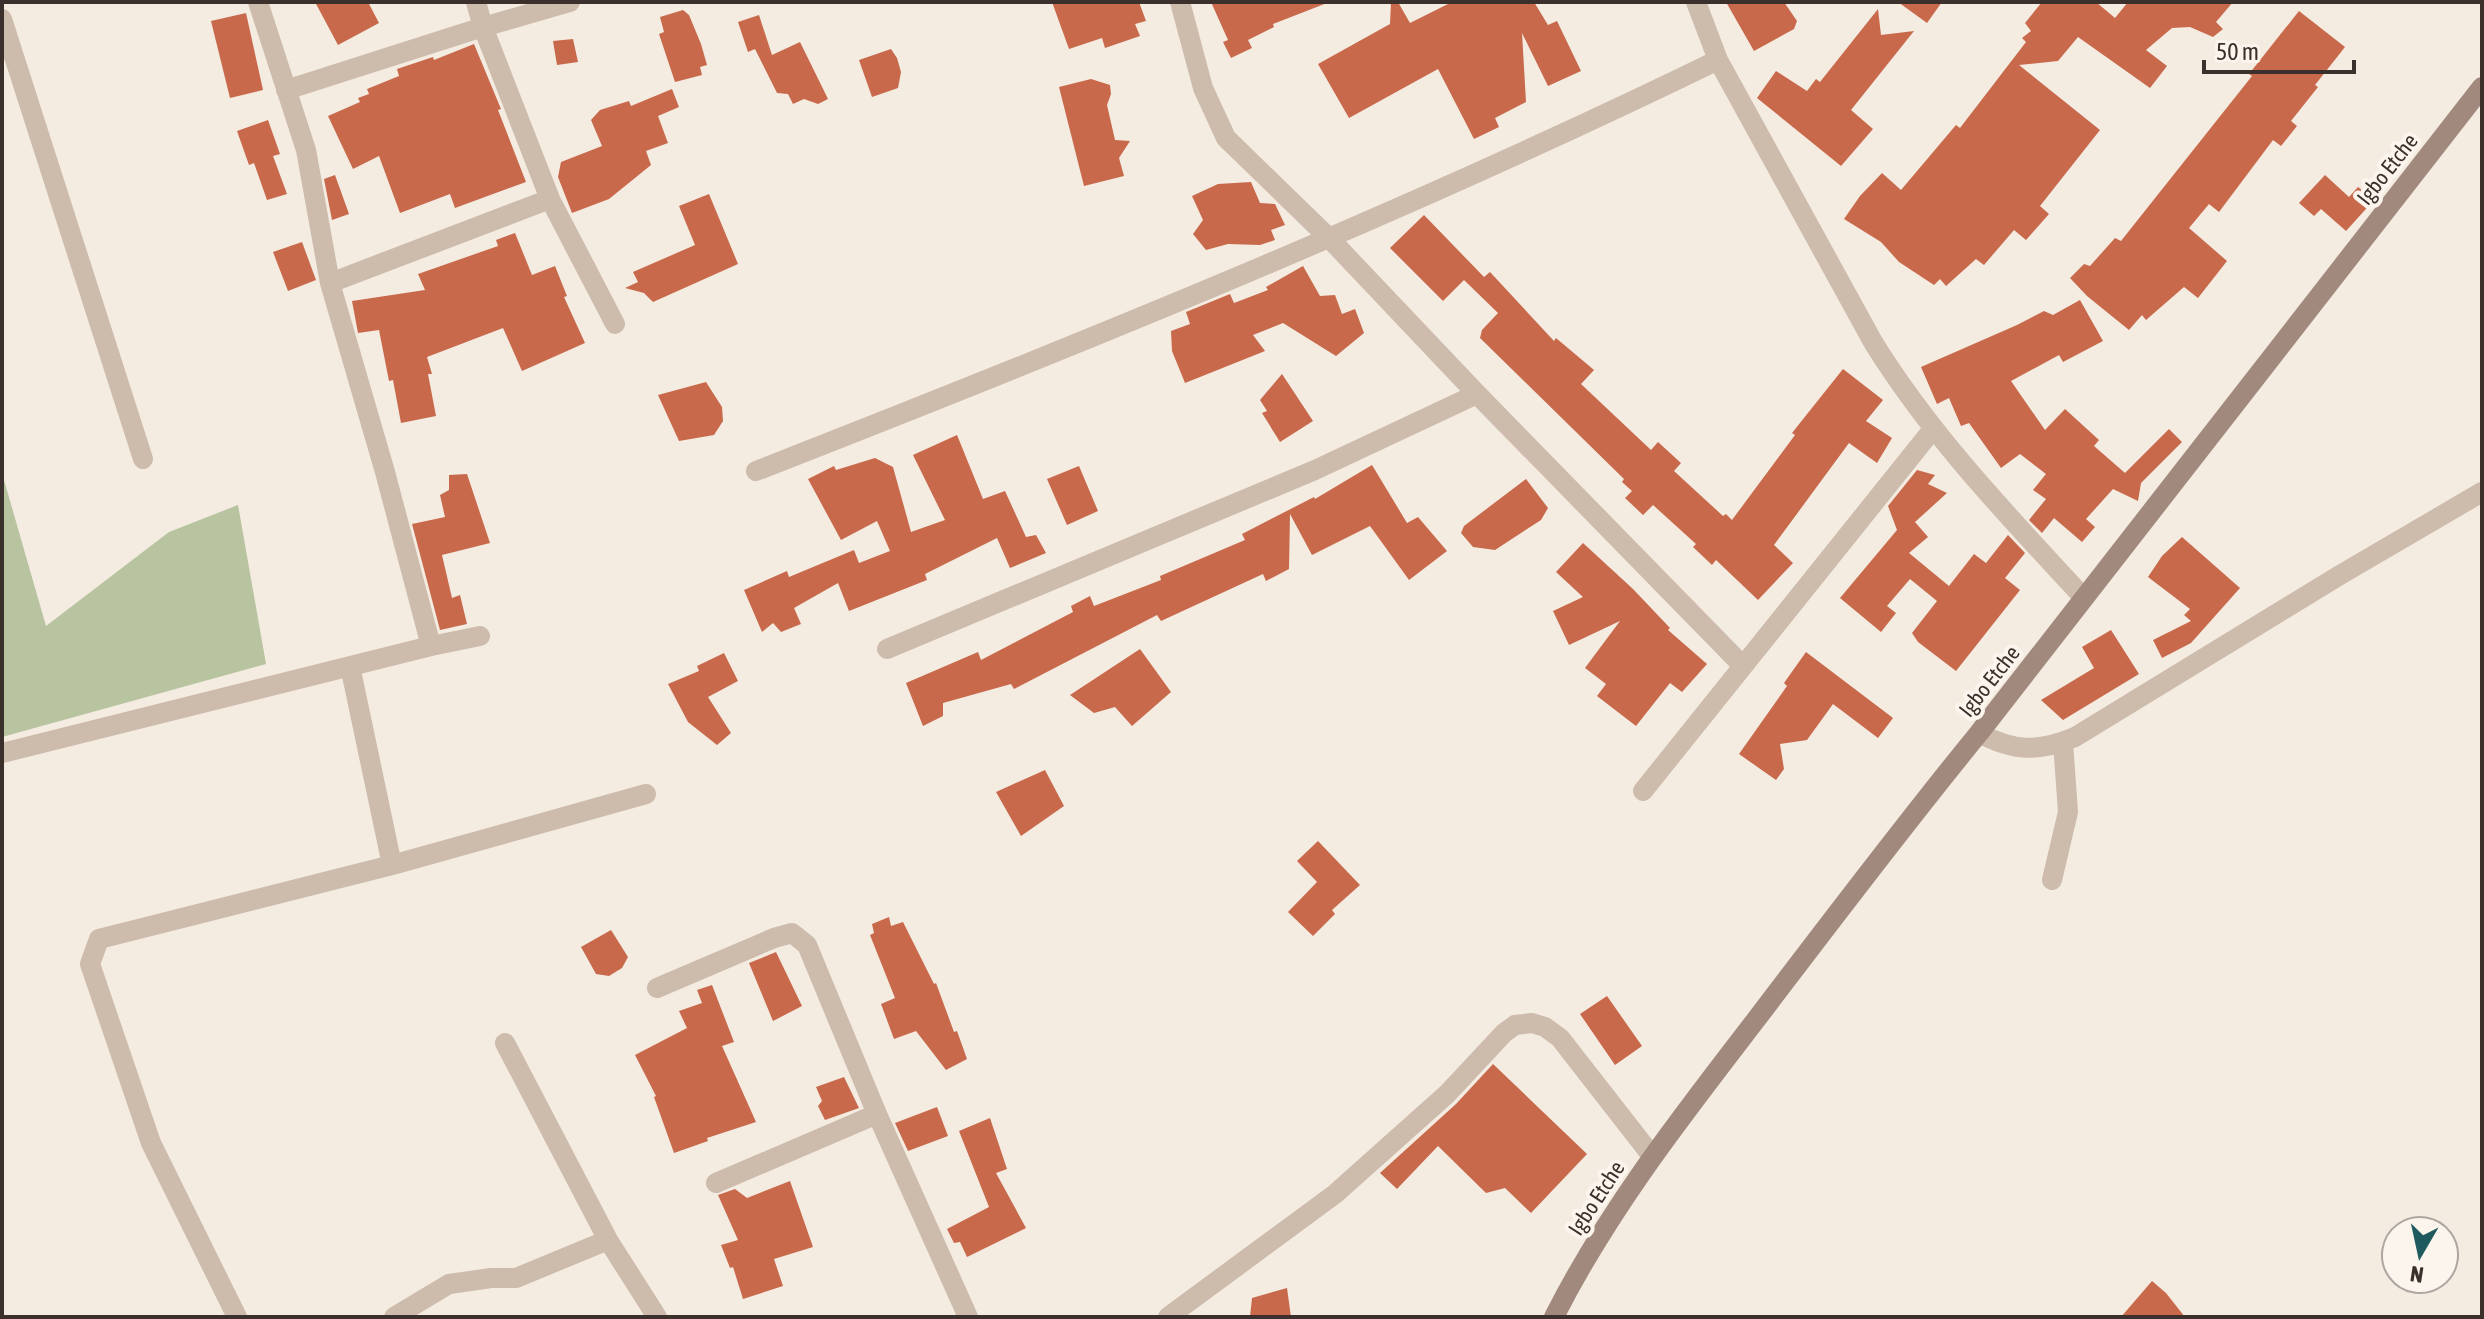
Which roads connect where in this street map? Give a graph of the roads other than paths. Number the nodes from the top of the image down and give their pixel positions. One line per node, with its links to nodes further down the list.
1 (258, 2): 10 (street)
2 (476, 2): 7 (street)
3 (570, 2): 7 (street)
4 (1180, 2): 12 (street)
5 (1696, 2): 8 (street)
6 (2, 19): 17 (street)
7 (483, 27): 10 (street); 11 (street)
8 (1718, 60): 12 (street); 16 (street)
9 (2482, 87): 20 (street, Igbo Etche)
10 (286, 90): 13 (street)
11 (550, 199): 13 (street); 14 (street)
12 (1330, 239): 15 (street); 18 (street)
13 (330, 283): 22 (street)
14 (615, 324)
15 (1477, 394): 23 (street); 25 (street)
16 (1933, 429): 20 (street); 25 (street)
17 (143, 459)
18 (756, 471)
19 (2482, 492): 27 (street)
20 (2084, 598): 26 (street, Igbo Etche)
21 (480, 636): 22 (street)
22 (431, 646): 24 (street)
23 (887, 649)
24 (350, 666): 28 (street); 31 (street)
25 (1743, 666): 29 (street)
26 (1979, 733): 27 (street); 36 (street, Igbo Etche)
27 (2063, 742): 32 (street)
28 (2, 753)
29 (1643, 791)
30 (646, 794): 31 (street)
31 (392, 865): 39 (street)
32 (2052, 880)
33 (657, 988): 35 (street)
34 (505, 1043): 38 (street)
35 (877, 1114): 37 (street); 42 (street)
36 (1652, 1156): 43 (street); 44 (street, Igbo Etche)
37 (716, 1183)
38 (608, 1240): 40 (street); 41 (street)
39 (237, 1317)
40 (394, 1317)
41 (657, 1317)
42 (968, 1317)
43 (1168, 1317)
44 (1554, 1317)

